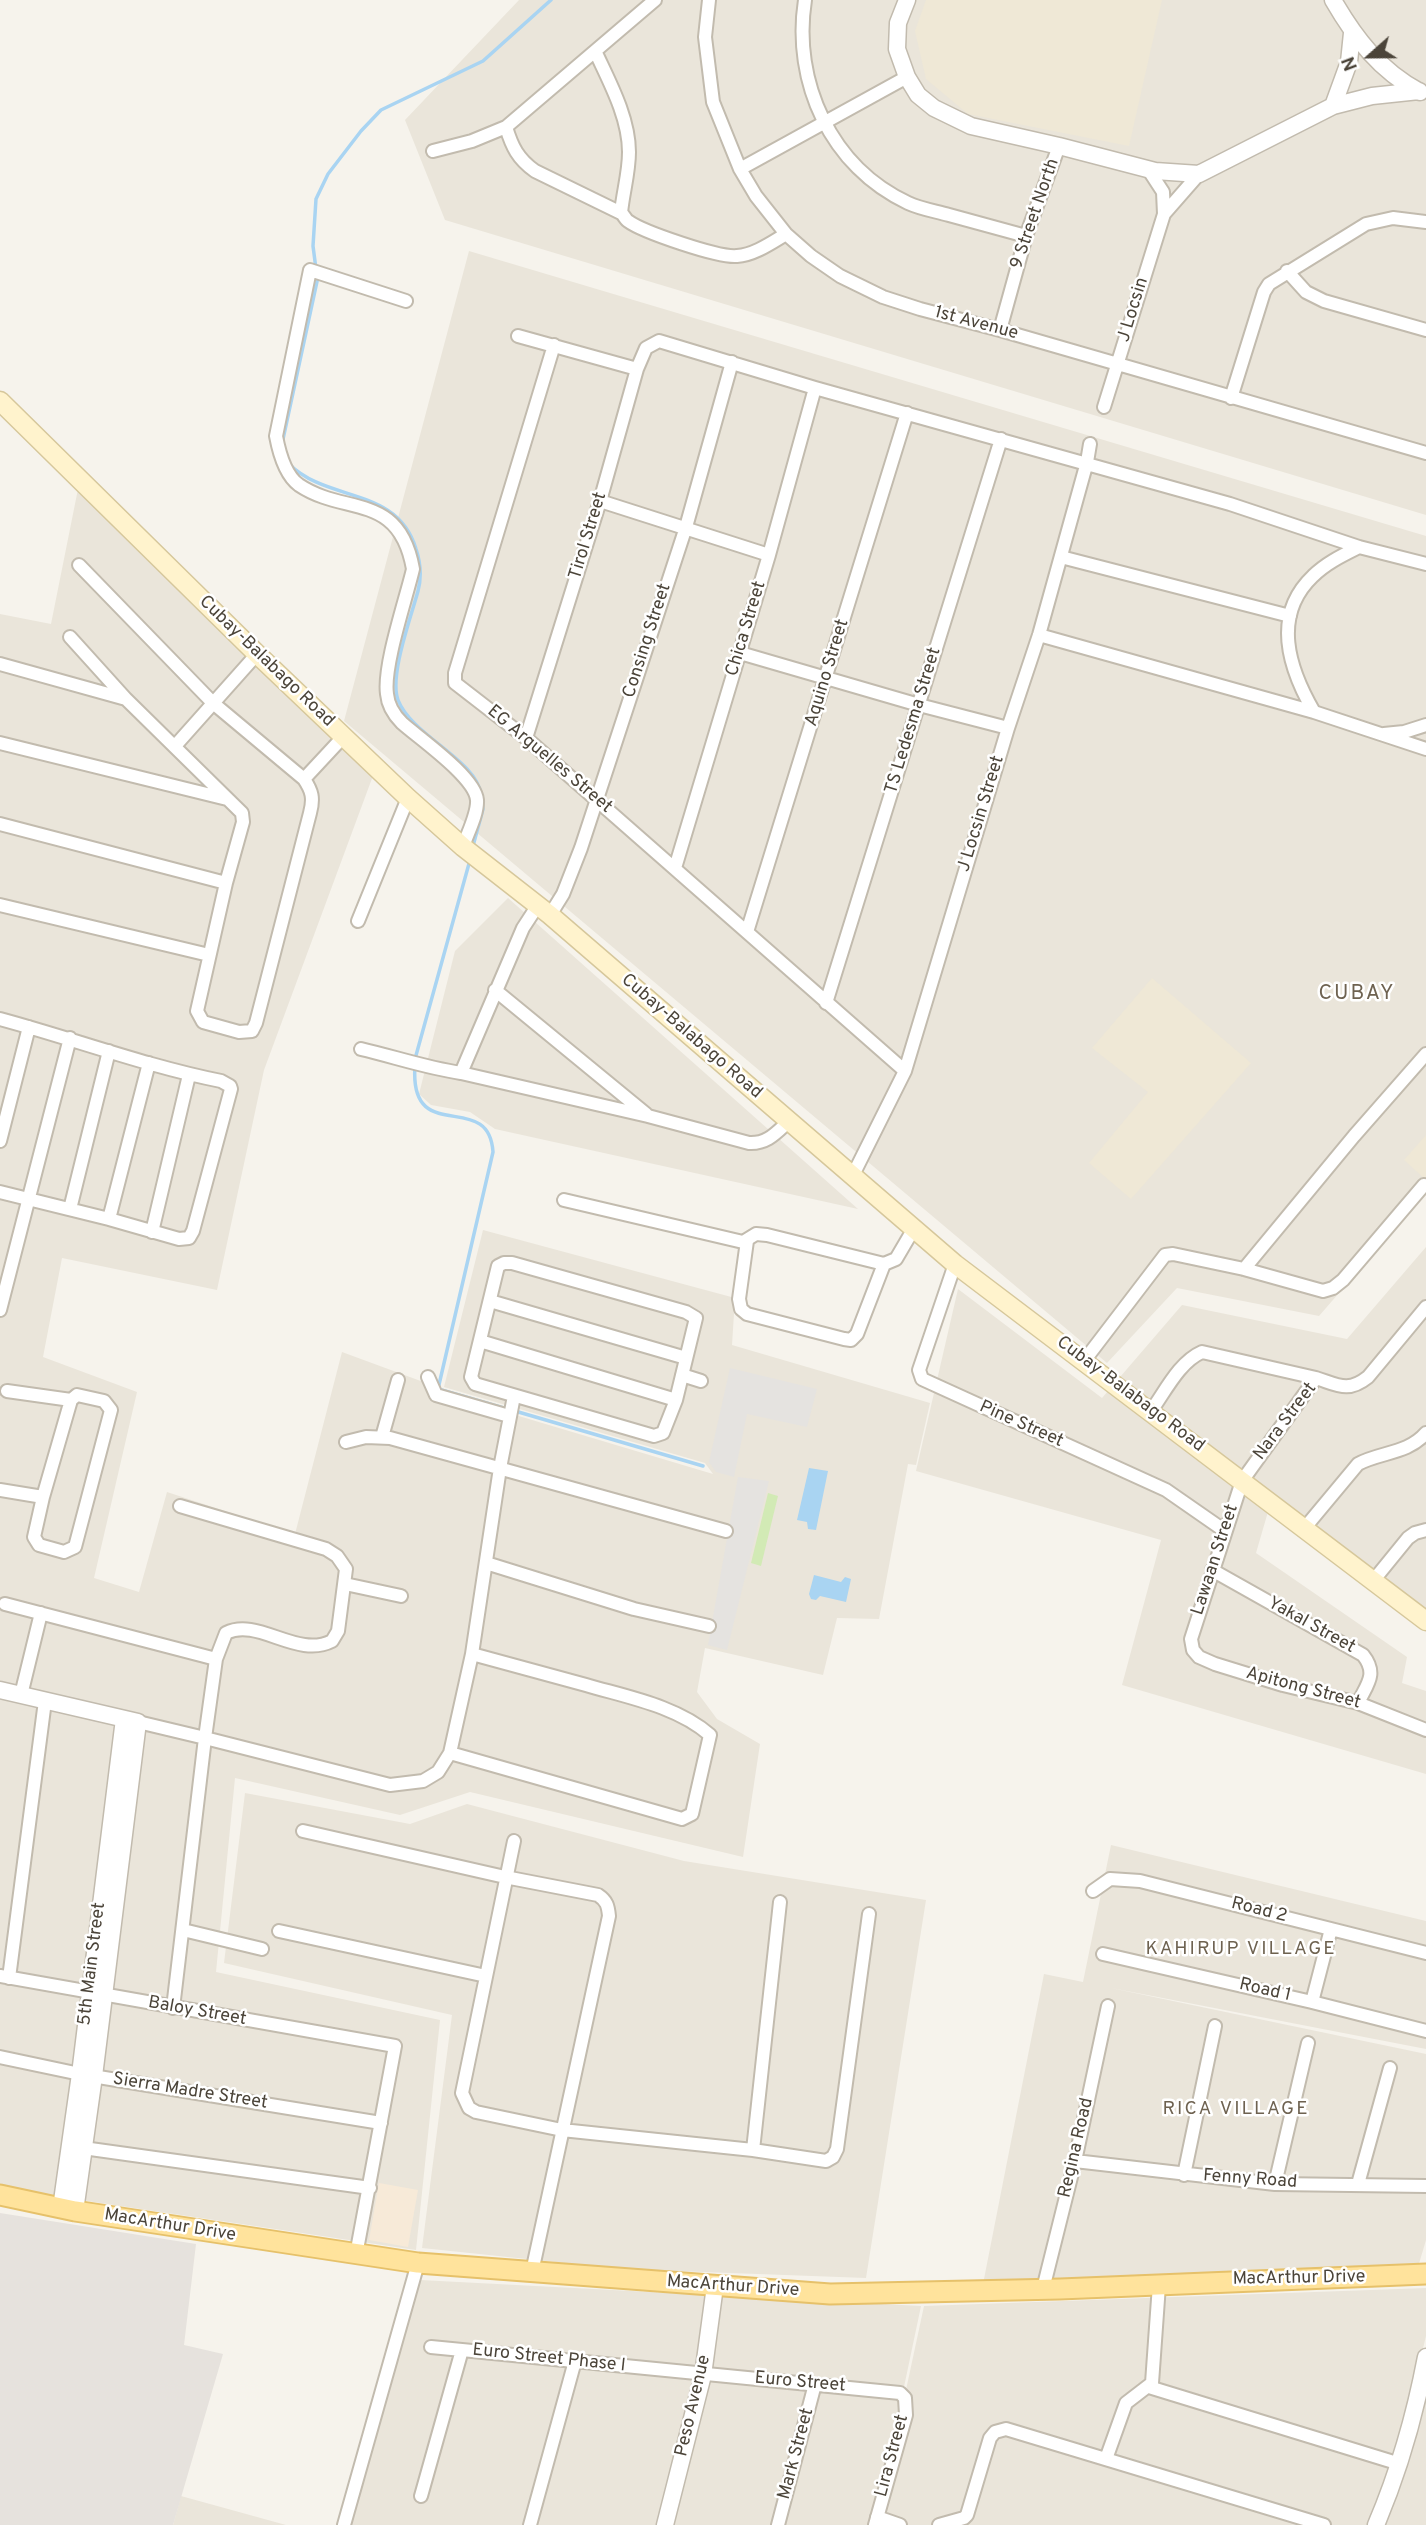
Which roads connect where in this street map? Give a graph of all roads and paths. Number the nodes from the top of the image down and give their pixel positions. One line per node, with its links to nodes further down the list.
1 (655, 0): 7 (street)
2 (709, 0): 15 (street, 1st Avenue)
3 (805, 0): 11 (street)
4 (907, 0): 8 (street)
5 (1334, 0): 6 (street)
6 (1352, 33): 9 (street); 10 (street)
7 (596, 53): 12 (street); 18 (street)
8 (907, 77): 11 (street); 13 (street)
9 (1422, 92): 10 (street)
10 (1333, 106): 17 (street)
11 (823, 123): 15 (street); 22 (street)
12 (506, 128): 14 (street); 18 (street)
13 (1059, 146): 16 (street, 9 Street North); 22 (street, 9 Street North)
14 (433, 151)
15 (740, 169): 21 (street, 1st Avenue)
16 (1147, 169): 17 (street); 19 (street)
17 (1199, 174): 19 (street, J Locsin)
18 (621, 213): 21 (street)
19 (1164, 214): 30 (street, J Locsin)
20 (1426, 222): 23 (street)
21 (786, 234): 25 (street, 1st Avenue)
22 (1026, 236): 25 (street, 9 Street North)
23 (1287, 271): 26 (street); 33 (street)
24 (406, 301): 72 (street)
25 (1000, 330): 30 (street, 1st Avenue)
26 (1426, 330)
27 (518, 336): 28 (street)
28 (555, 345): 31 (street); 63 (street, EG Arguelles Street)
29 (732, 362): 31 (street, Tirol Street); 32 (street); 42 (street, Consing Street)
30 (1118, 365): 33 (street, 1st Avenue); 35 (street, J Locsin)
31 (637, 369): 41 (street, Tirol Street)
32 (816, 388): 36 (street); 44 (street, Chica Street)
33 (1231, 398): 39 (street, 1st Avenue)
34 (0, 401): 52 (main road, Cubay-Balabago Road)
35 (1104, 407)
36 (908, 412): 37 (street); 54 (street, Aquino Street)
37 (1001, 439): 40 (street); 57 (street, TS Ledesma Street)
38 (1090, 444): 40 (street, J Locsin Street)
39 (1426, 453)
40 (1087, 462): 43 (street); 45 (street, J Locsin Street)
41 (600, 501): 42 (street); 63 (street, Tirol Street)
42 (685, 527): 44 (street); 70 (street, Consing Street)
43 (1359, 547): 46 (street); 48 (street)
44 (769, 555): 51 (street, Chica Street)
45 (1061, 557): 48 (street); 49 (street, J Locsin Street)
46 (1426, 564)
47 (79, 565): 56 (street)
48 (1290, 616): 58 (street)
49 (1039, 635): 58 (street); 60 (street, J Locsin Street)
50 (70, 637): 55 (street)
51 (740, 653): 54 (street); 73 (street, Chica Street)
52 (257, 654): 56 (street); 62 (main road, Cubay-Balabago Road)
53 (0, 664): 55 (street)
54 (827, 679): 57 (street); 78 (street, Aquino Street)
55 (126, 699): 65 (street)
56 (213, 703): 65 (street); 67 (street)
57 (919, 705): 60 (street); 81 (street, TS Ledesma Street)
58 (1314, 712): 61 (street)
59 (1426, 725): 61 (street)
60 (1008, 728): 89 (street, J Locsin Street)
61 (1380, 735): 66 (street)
62 (344, 736): 67 (street); 68 (main road, Cubay-Balabago Road)
63 (526, 738): 70 (street, EG Arguelles Street)
64 (0, 743): 69 (street)
65 (175, 746): 69 (street)
66 (1426, 749)
67 (304, 779): 79 (street)
68 (408, 798): 72 (main road, Cubay-Balabago Road); 77 (street)
69 (230, 800): 74 (street)
70 (596, 800): 73 (street, EG Arguelles Street); 76 (street, Consing Street)
71 (0, 824): 74 (street)
72 (472, 854): 76 (main road, Cubay-Balabago Road)
73 (675, 868): 78 (street, EG Arguelles Street)
74 (226, 883): 79 (street)
75 (0, 905): 79 (street)
76 (544, 910): 80 (street, Consing Street); 93 (main road, Cubay-Balabago Road)
77 (358, 921)
78 (747, 932): 81 (street, EG Arguelles Street)
79 (209, 955)
80 (495, 990): 90 (street, Consing Street); 92 (street)
81 (827, 1003): 89 (street, EG Arguelles Street)
82 (0, 1019): 83 (street)
83 (29, 1027): 84 (street); 94 (street)
84 (70, 1038): 86 (street); 98 (street)
85 (361, 1049): 90 (street)
86 (109, 1051): 88 (street); 100 (street)
87 (1426, 1054): 107 (street)
88 (149, 1063): 91 (street); 101 (street)
89 (905, 1071): 95 (street, J Locsin Street)
90 (461, 1073): 92 (street)
91 (189, 1074): 103 (street); 103 (street)
92 (648, 1116): 93 (street)
93 (788, 1122): 95 (main road, Cubay-Balabago Road)
94 (0, 1142)
95 (853, 1175): 102 (main road, Cubay-Balabago Road)
96 (1424, 1185): 107 (street)
97 (0, 1192): 98 (street)
98 (28, 1199): 100 (street); 110 (street)
99 (564, 1200): 104 (street)
100 (70, 1209): 101 (street)
101 (109, 1219): 103 (street)
102 (913, 1230): 105 (street); 106 (main road, Cubay-Balabago Road)
103 (152, 1232)
104 (747, 1241): 105 (street); 105 (street)
105 (884, 1264)
106 (955, 1264): 113 (main road, Cubay-Balabago Road); 135 (street, Pine Street)
107 (1244, 1269): 113 (street)
108 (491, 1301): 111 (street); 112 (street); 112 (street)
109 (1426, 1307): 116 (street, Nara Street)
110 (0, 1310)
111 (480, 1341): 121 (street); 122 (street)
112 (687, 1358): 114 (street)
113 (1084, 1361): 123 (main road, Cubay-Balabago Road)
114 (682, 1375): 118 (street); 121 (street)
115 (428, 1377): 122 (street)
116 (1316, 1378): 123 (street); 128 (street, Nara Street)
117 (398, 1380): 125 (street)
118 (701, 1381)
119 (7, 1391): 120 (street)
120 (71, 1400): 130 (street); 130 (street)
121 (676, 1400): 122 (street)
122 (511, 1407): 127 (street)
123 (1151, 1411): 128 (main road, Cubay-Balabago Road)
124 (1426, 1433): 132 (street)
125 (382, 1437): 126 (street); 127 (street)
126 (346, 1442)
127 (500, 1468): 134 (street); 136 (street)
128 (1242, 1482): 132 (main road, Cubay-Balabago Road); 135 (street, Lawaan Street)
129 (0, 1490): 130 (street)
130 (43, 1497)
131 (180, 1506): 139 (street)
132 (1303, 1530): 138 (main road, Cubay-Balabago Road)
133 (1426, 1530): 138 (street)
134 (726, 1531)
135 (1225, 1531): 137 (street, Lawaan Street)
136 (486, 1563): 144 (street); 146 (street)
137 (1212, 1570): 145 (street, Lawaan Street); 151 (street, Yakal Street)
138 (1373, 1581): 143 (main road, Cubay-Balabago Road)
139 (345, 1584): 140 (street); 147 (street)
140 (401, 1596)
141 (5, 1604): 142 (street)
142 (41, 1613): 147 (street); 149 (street)
143 (1426, 1621)
144 (709, 1626)
145 (1191, 1639): 151 (street, Apitong Street)
146 (472, 1654): 155 (street); 155 (street)
147 (216, 1659): 154 (street)
148 (0, 1690): 149 (street)
149 (21, 1695): 150 (street)
150 (45, 1701): 152 (street); 169 (street)
151 (1358, 1703): 153 (street, Apitong Street)
152 (131, 1720): 154 (street); 170 (street, 5th Main Street)
153 (1426, 1730)
154 (205, 1738): 155 (street); 163 (street)
155 (450, 1753)
156 (303, 1831): 158 (street)
157 (514, 1841): 158 (street)
158 (505, 1877): 168 (street); 181 (street)
159 (1093, 1891): 162 (street, Road 2)
160 (780, 1902): 183 (street)
161 (869, 1914): 183 (street)
162 (1331, 1929): 166 (street, Road 2); 171 (street)
163 (183, 1930): 165 (street); 173 (street)
164 (279, 1931): 168 (street)
165 (262, 1949)
166 (1426, 1953)
167 (1103, 1954): 171 (street, Road 1)
168 (486, 1976): 181 (street)
169 (5, 1977): 170 (street, Baloy Street)
170 (96, 1995): 173 (street, Baloy Street); 179 (street, 5th Main Street)
171 (1312, 2001): 175 (street, Road 1)
172 (1108, 2006): 184 (street, Regina Road)
173 (173, 2008): 180 (street, Baloy Street)
174 (1215, 2026): 185 (street)
175 (1426, 2031)
176 (1308, 2043): 186 (street)
177 (0, 2057): 179 (street, Sierra Madre Street)
178 (1390, 2068): 187 (street)
179 (87, 2075): 180 (street, Sierra Madre Street); 182 (street, 5th Main Street)
180 (381, 2123): 189 (street)
181 (562, 2130): 183 (street); 195 (street)
182 (77, 2147): 189 (street); 192 (street, 5th Main Street)
183 (753, 2150)
184 (1075, 2161): 185 (street, Fenny Road); 199 (street, Regina Road)
185 (1184, 2175): 186 (street, Fenny Road)
186 (1275, 2184): 187 (street, Fenny Road)
187 (1358, 2184): 188 (street, Fenny Road)
188 (1426, 2186)
189 (370, 2188): 193 (street)
190 (0, 2194): 192 (main road, MacArthur Drive)
191 (0, 2201): 192 (main road, MacArthur Drive)
192 (60, 2208): 193 (main road, MacArthur Drive)
193 (356, 2255): 194 (main road, MacArthur Drive)
194 (418, 2263): 195 (main road, MacArthur Drive); 212 (street)
195 (532, 2272): 198 (main road, MacArthur Drive)
196 (1426, 2274): 197 (main road, MacArthur Drive)
197 (1159, 2285): 199 (main road, MacArthur Drive); 206 (street)
198 (715, 2286): 199 (main road, MacArthur Drive); 204 (street, Peso Avenue)
199 (1043, 2289)
200 (431, 2347): 201 (street)
201 (462, 2350): 203 (street, Euro Street Phase I); 210 (street, Euro Street Phase I)
202 (1426, 2357): 209 (street)
203 (575, 2361): 204 (street, Euro Street Phase I); 213 (street)
204 (703, 2375): 205 (street, Euro Street); 214 (street, Peso Avenue)
205 (815, 2384): 207 (street, Euro Street); 215 (street, Mark Street)
206 (1149, 2387): 208 (street); 209 (street)
207 (896, 2391): 211 (street, Lira Street)
208 (1106, 2459): 217 (street); 218 (street)
209 (1400, 2464): 219 (street)
210 (421, 2496)
211 (876, 2521): 216 (street)
212 (344, 2525)
213 (530, 2525)
214 (665, 2525)
215 (778, 2525)
216 (900, 2525)
217 (939, 2525)
218 (1324, 2525)
219 (1376, 2525)

